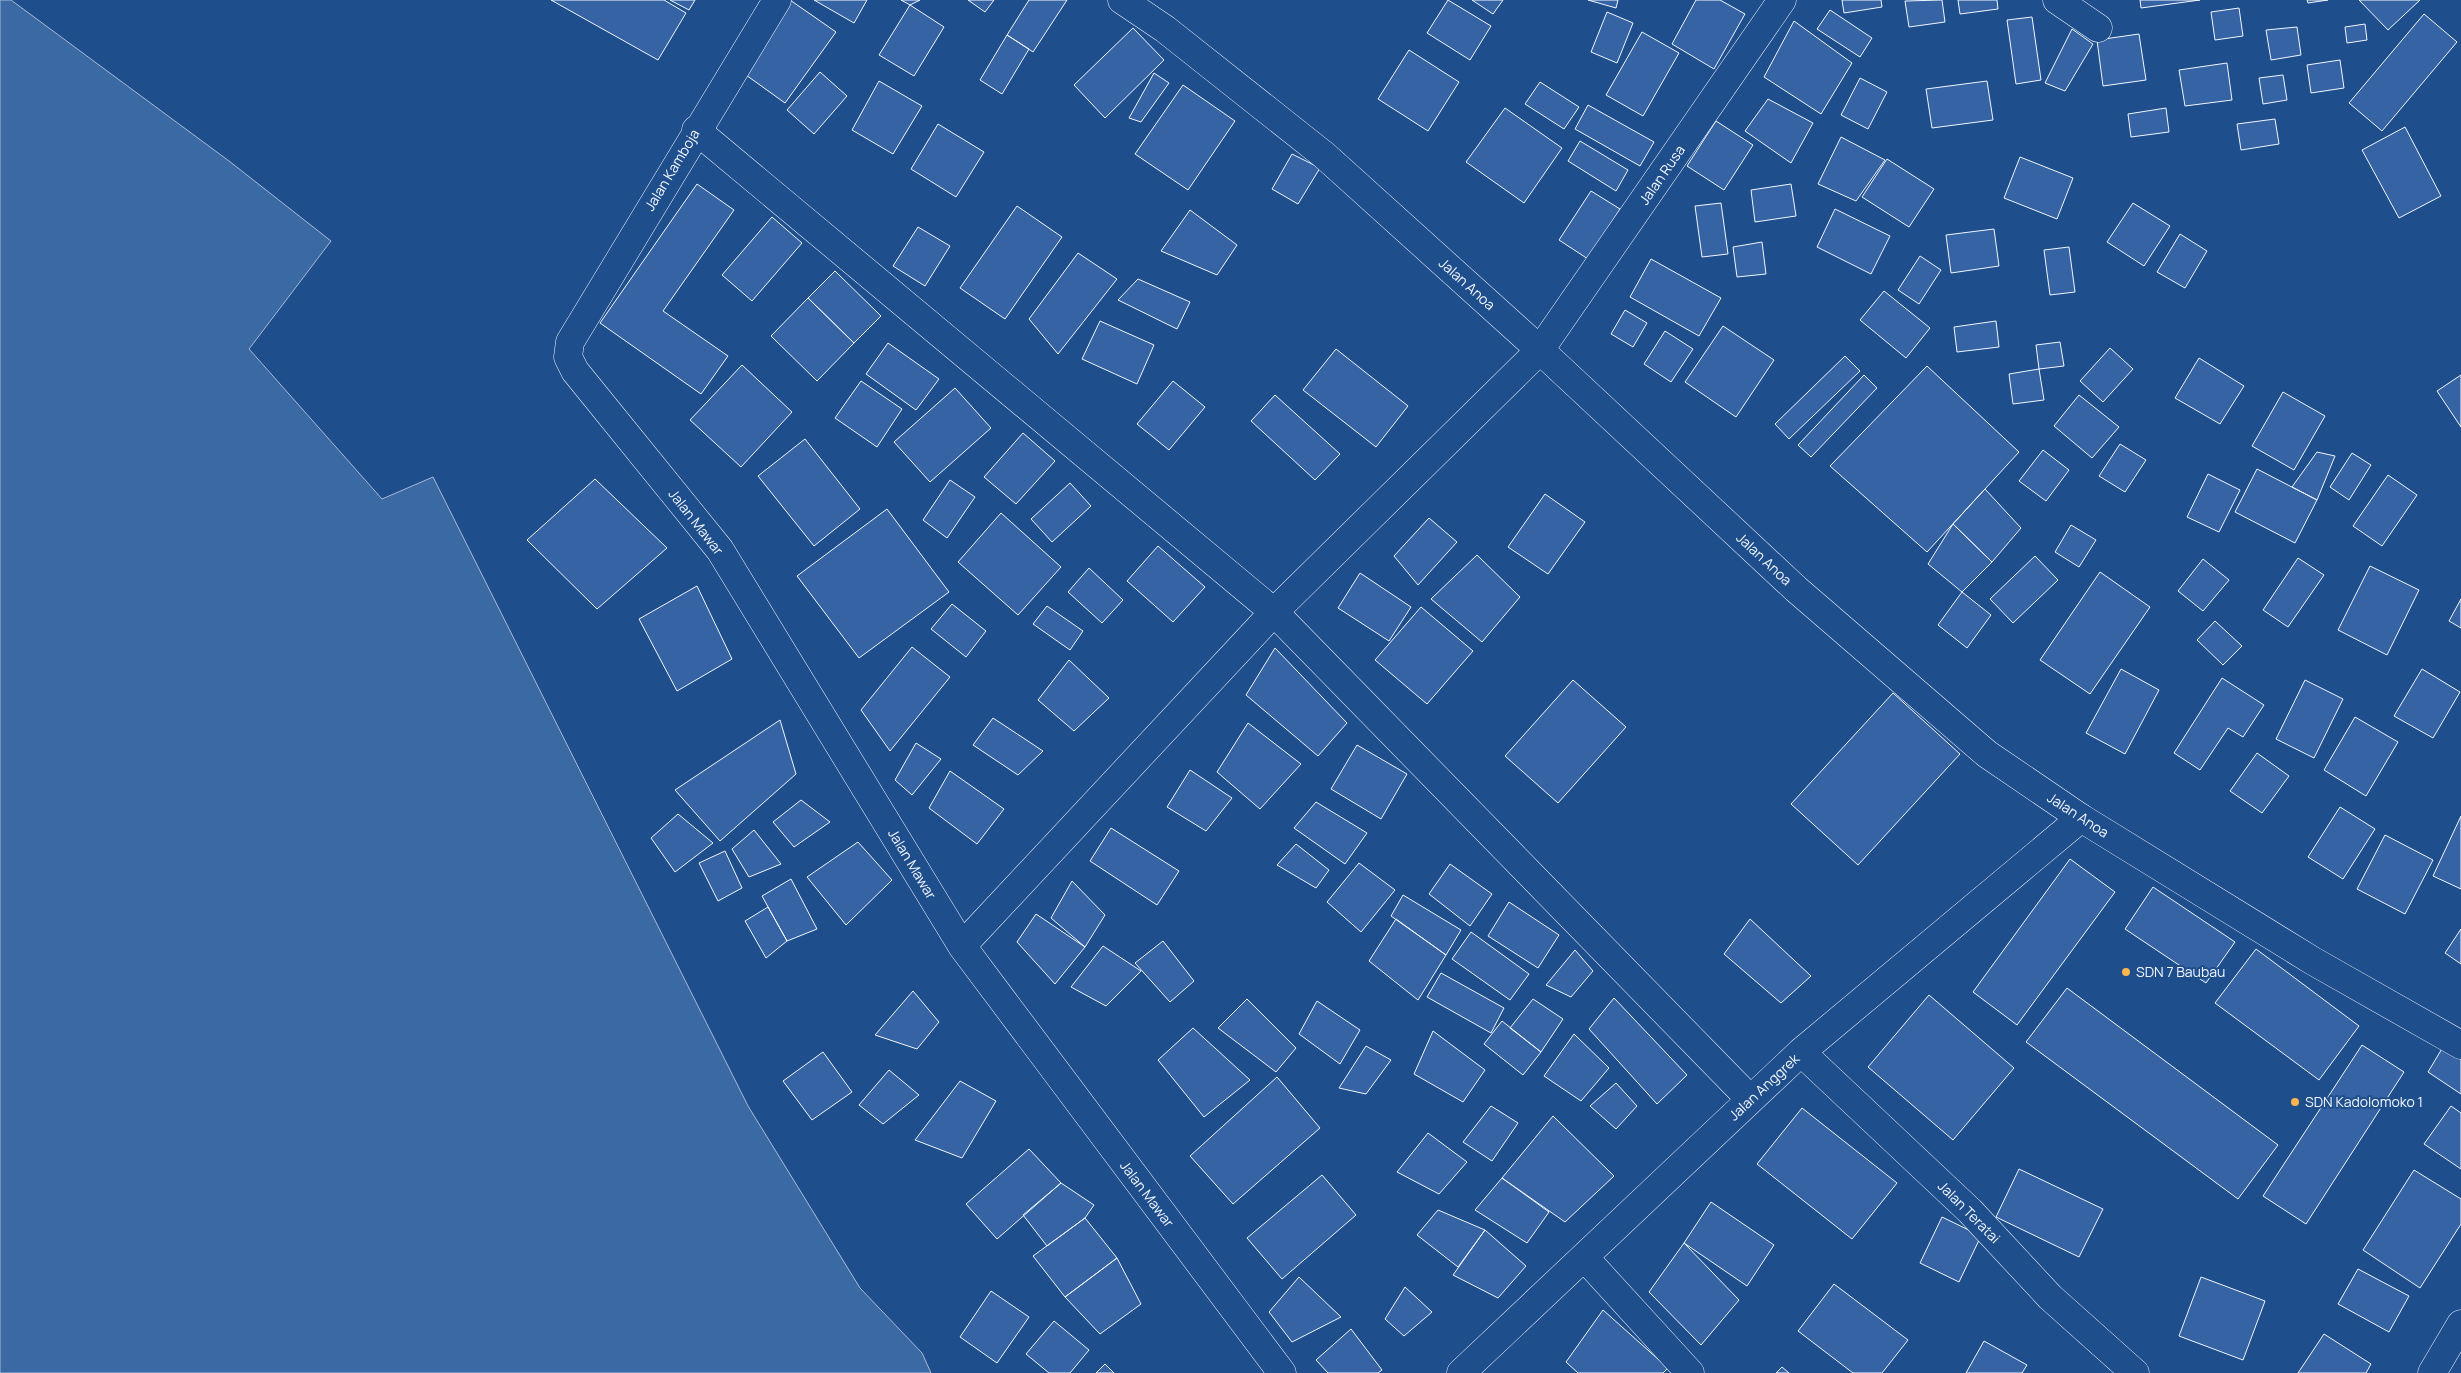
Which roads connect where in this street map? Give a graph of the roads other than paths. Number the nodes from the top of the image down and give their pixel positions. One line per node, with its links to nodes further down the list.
1 (777, 0): 6 (main road, Jalan Kamboja)
2 (1122, 0): 8 (main road, Jalan Anoa)
3 (2057, 0): 5 (main road)
4 (1774, 3): 8 (main road, Jalan Rusa)
5 (2098, 28)
6 (696, 130): 7 (main road, Jalan Kamboja); 9 (main road)
7 (570, 342): 11 (main road, Jalan Mawar)
8 (1540, 350): 9 (main road, Jalan Rusa); 10 (main road, Jalan Anoa)
9 (1274, 612): 11 (main road, Jalan Rusa); 14 (main road)
10 (2081, 818): 12 (main road, Jalan Anoa); 13 (main road, Jalan Anggrek)
11 (962, 946): 17 (main road, Jalan Mawar)
12 (2461, 1045)
13 (1802, 1052): 14 (main road, Jalan Anggrek); 20 (main road, Jalan Teratai)
14 (1750, 1099): 15 (main road, Jalan Anggrek)
15 (1584, 1256): 18 (main road, Jalan Anggrek); 19 (main road)
16 (2461, 1324): 21 (main road)
17 (1282, 1373)
18 (1461, 1373)
19 (1690, 1373)
20 (2135, 1373)
21 (2432, 1373)

